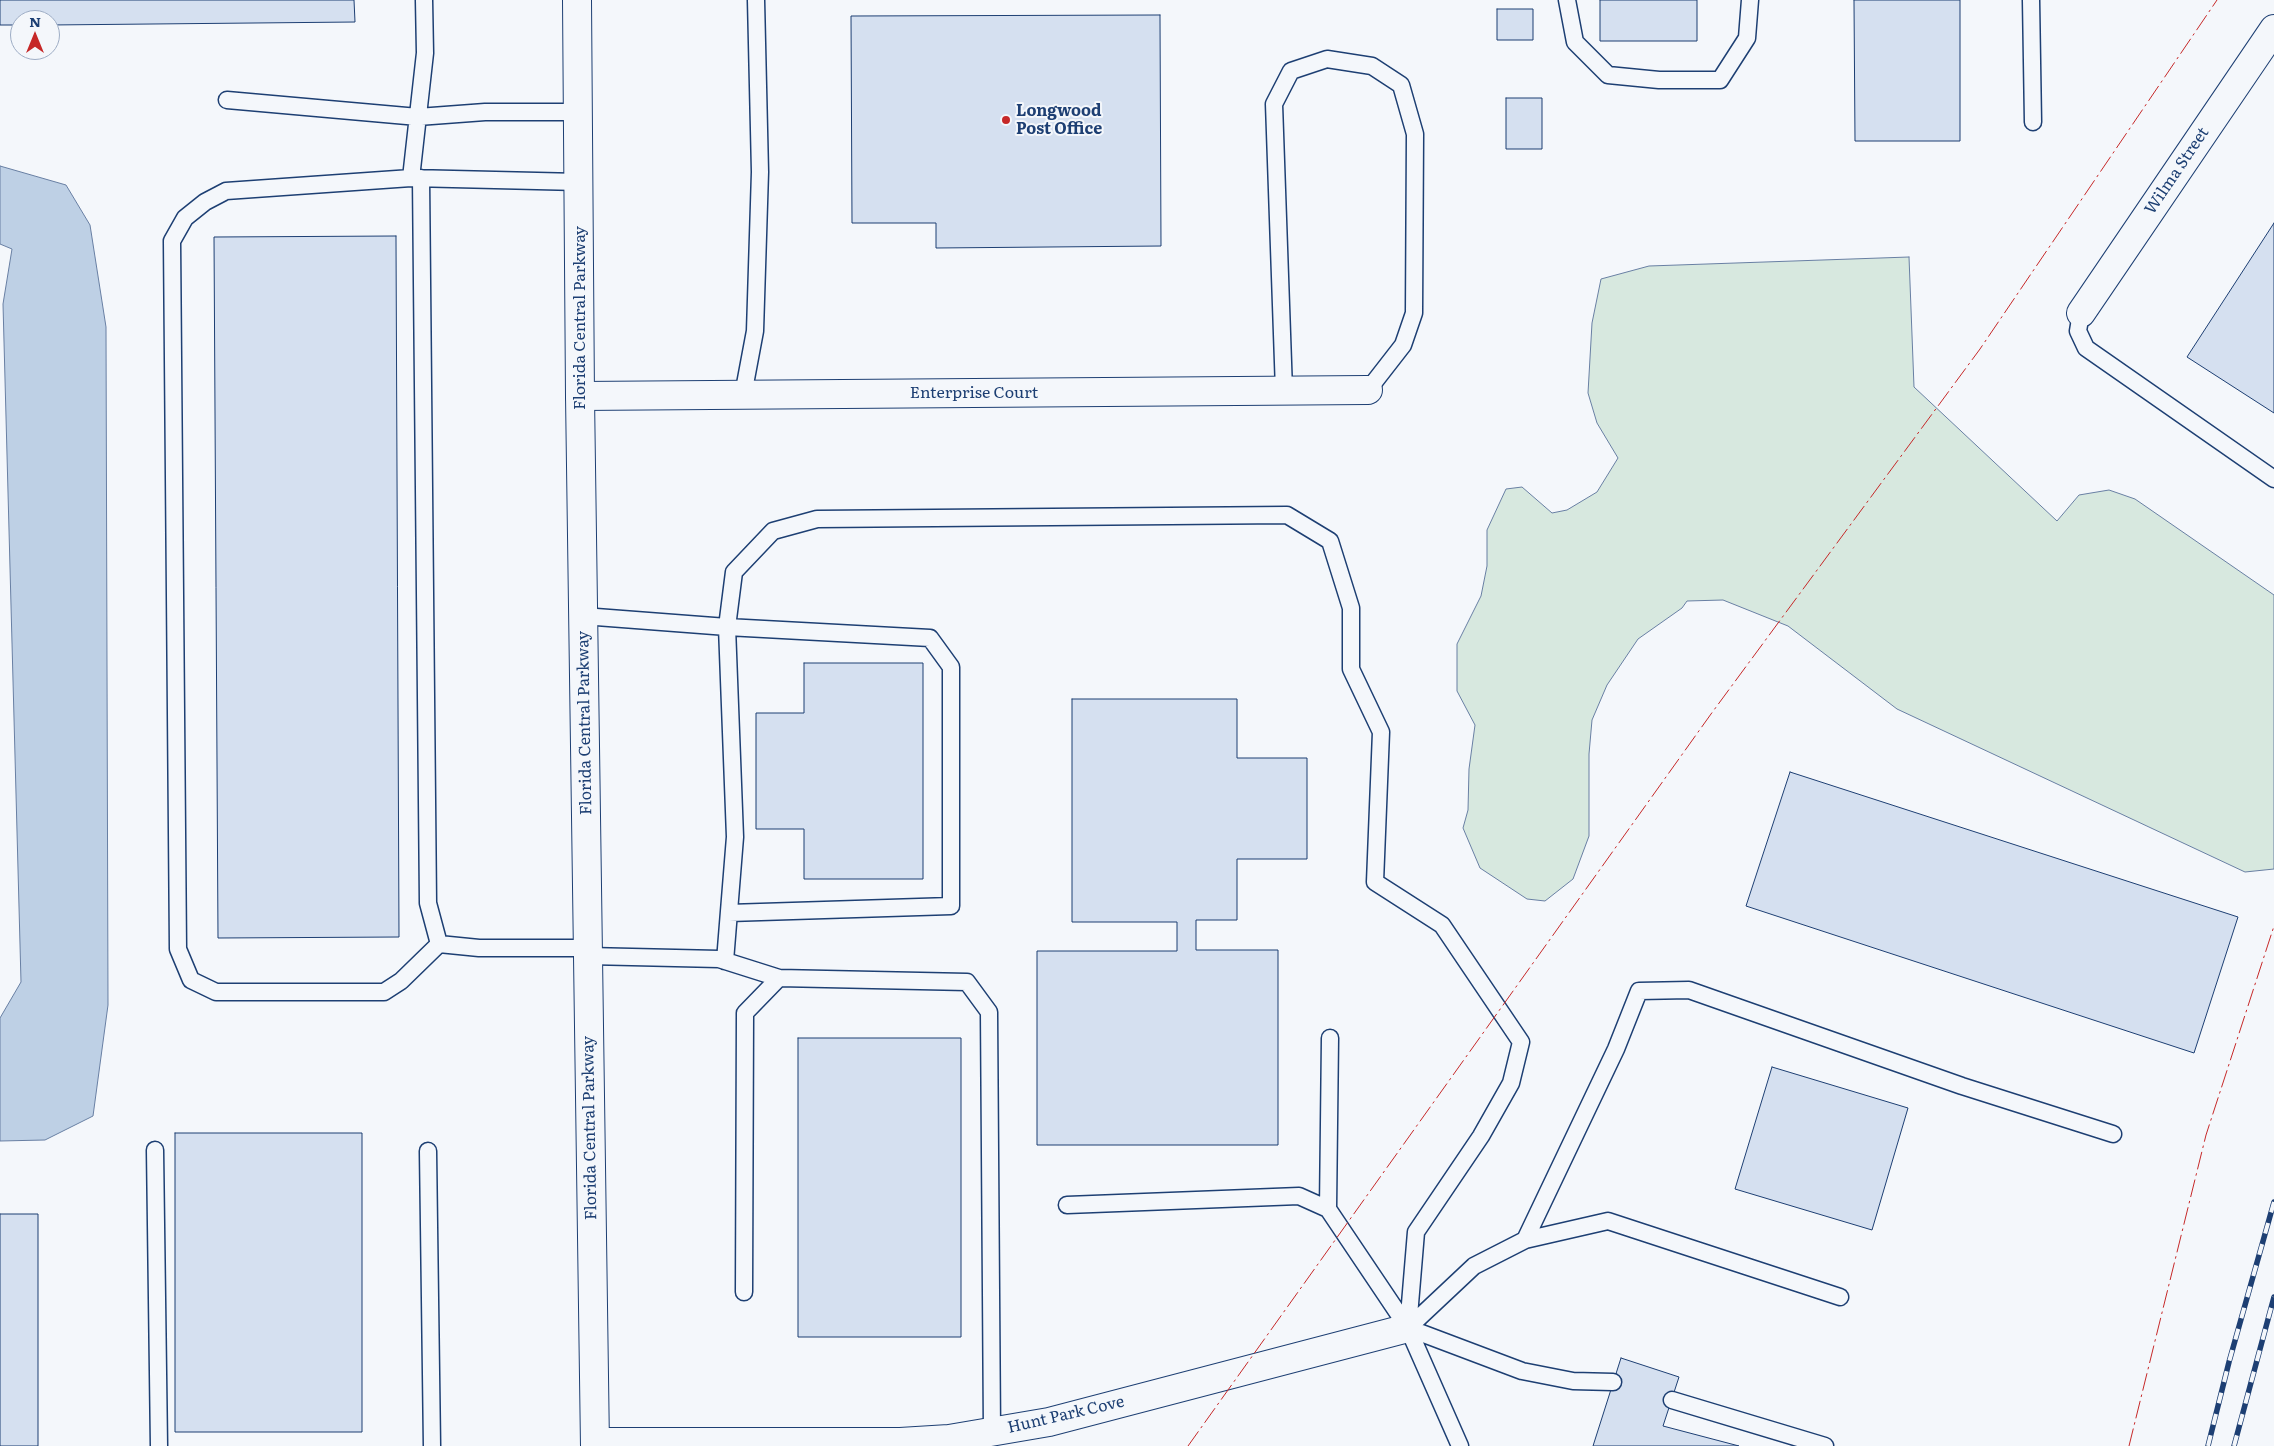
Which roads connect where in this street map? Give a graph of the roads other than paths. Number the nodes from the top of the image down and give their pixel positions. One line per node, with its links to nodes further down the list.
1 (424, 0): 10 (lane)
2 (577, 0): 9 (street, Florida Central Parkway)
3 (756, 0): 17 (lane)
4 (1567, 0): 5 (lane)
5 (1750, 0)
6 (2031, 0): 11 (lane)
7 (2274, 29): 14 (street, Wilma Street)
8 (227, 100): 10 (lane)
9 (578, 112): 10 (lane); 13 (street, Florida Central Parkway)
10 (418, 117): 12 (lane)
11 (2033, 122)
12 (416, 178): 13 (lane); 23 (lane); 23 (lane)
13 (579, 182): 18 (street, Florida Central Parkway)
14 (2081, 313): 19 (lane)
15 (1368, 390): 16 (street, Enterprise Court); 16 (lane)
16 (1284, 391): 17 (street, Enterprise Court)
17 (743, 395): 18 (street, Enterprise Court)
18 (580, 396): 20 (street, Florida Central Parkway)
19 (2274, 479)
20 (583, 616): 21 (lane); 24 (street, Florida Central Parkway)
21 (727, 627): 22 (lane); 22 (lane); 36 (lane)
22 (729, 913): 25 (lane)
23 (439, 944): 24 (lane)
24 (588, 952): 25 (lane); 41 (street, Florida Central Parkway)
25 (725, 961): 26 (lane)
26 (779, 978): 34 (lane); 39 (lane)
27 (1330, 1038): 32 (lane)
28 (2113, 1134): 33 (lane)
29 (155, 1150): 42 (lane)
30 (428, 1151): 43 (lane)
31 (1067, 1205): 32 (lane)
32 (1328, 1209): 36 (lane)
33 (1525, 1240): 35 (lane); 36 (lane)
34 (744, 1292)
35 (1840, 1297)
36 (1408, 1328): 37 (lane); 39 (street, Hunt Park Cove); 44 (lane)
37 (1612, 1382)
38 (1672, 1400): 45 (lane)
39 (992, 1432): 40 (street, Hunt Park Cove)
40 (940, 1443): 41 (street, Hunt Park Cove)
41 (594, 1444)
42 (159, 1446)
43 (432, 1446)
44 (1460, 1446)
45 (1825, 1446)

